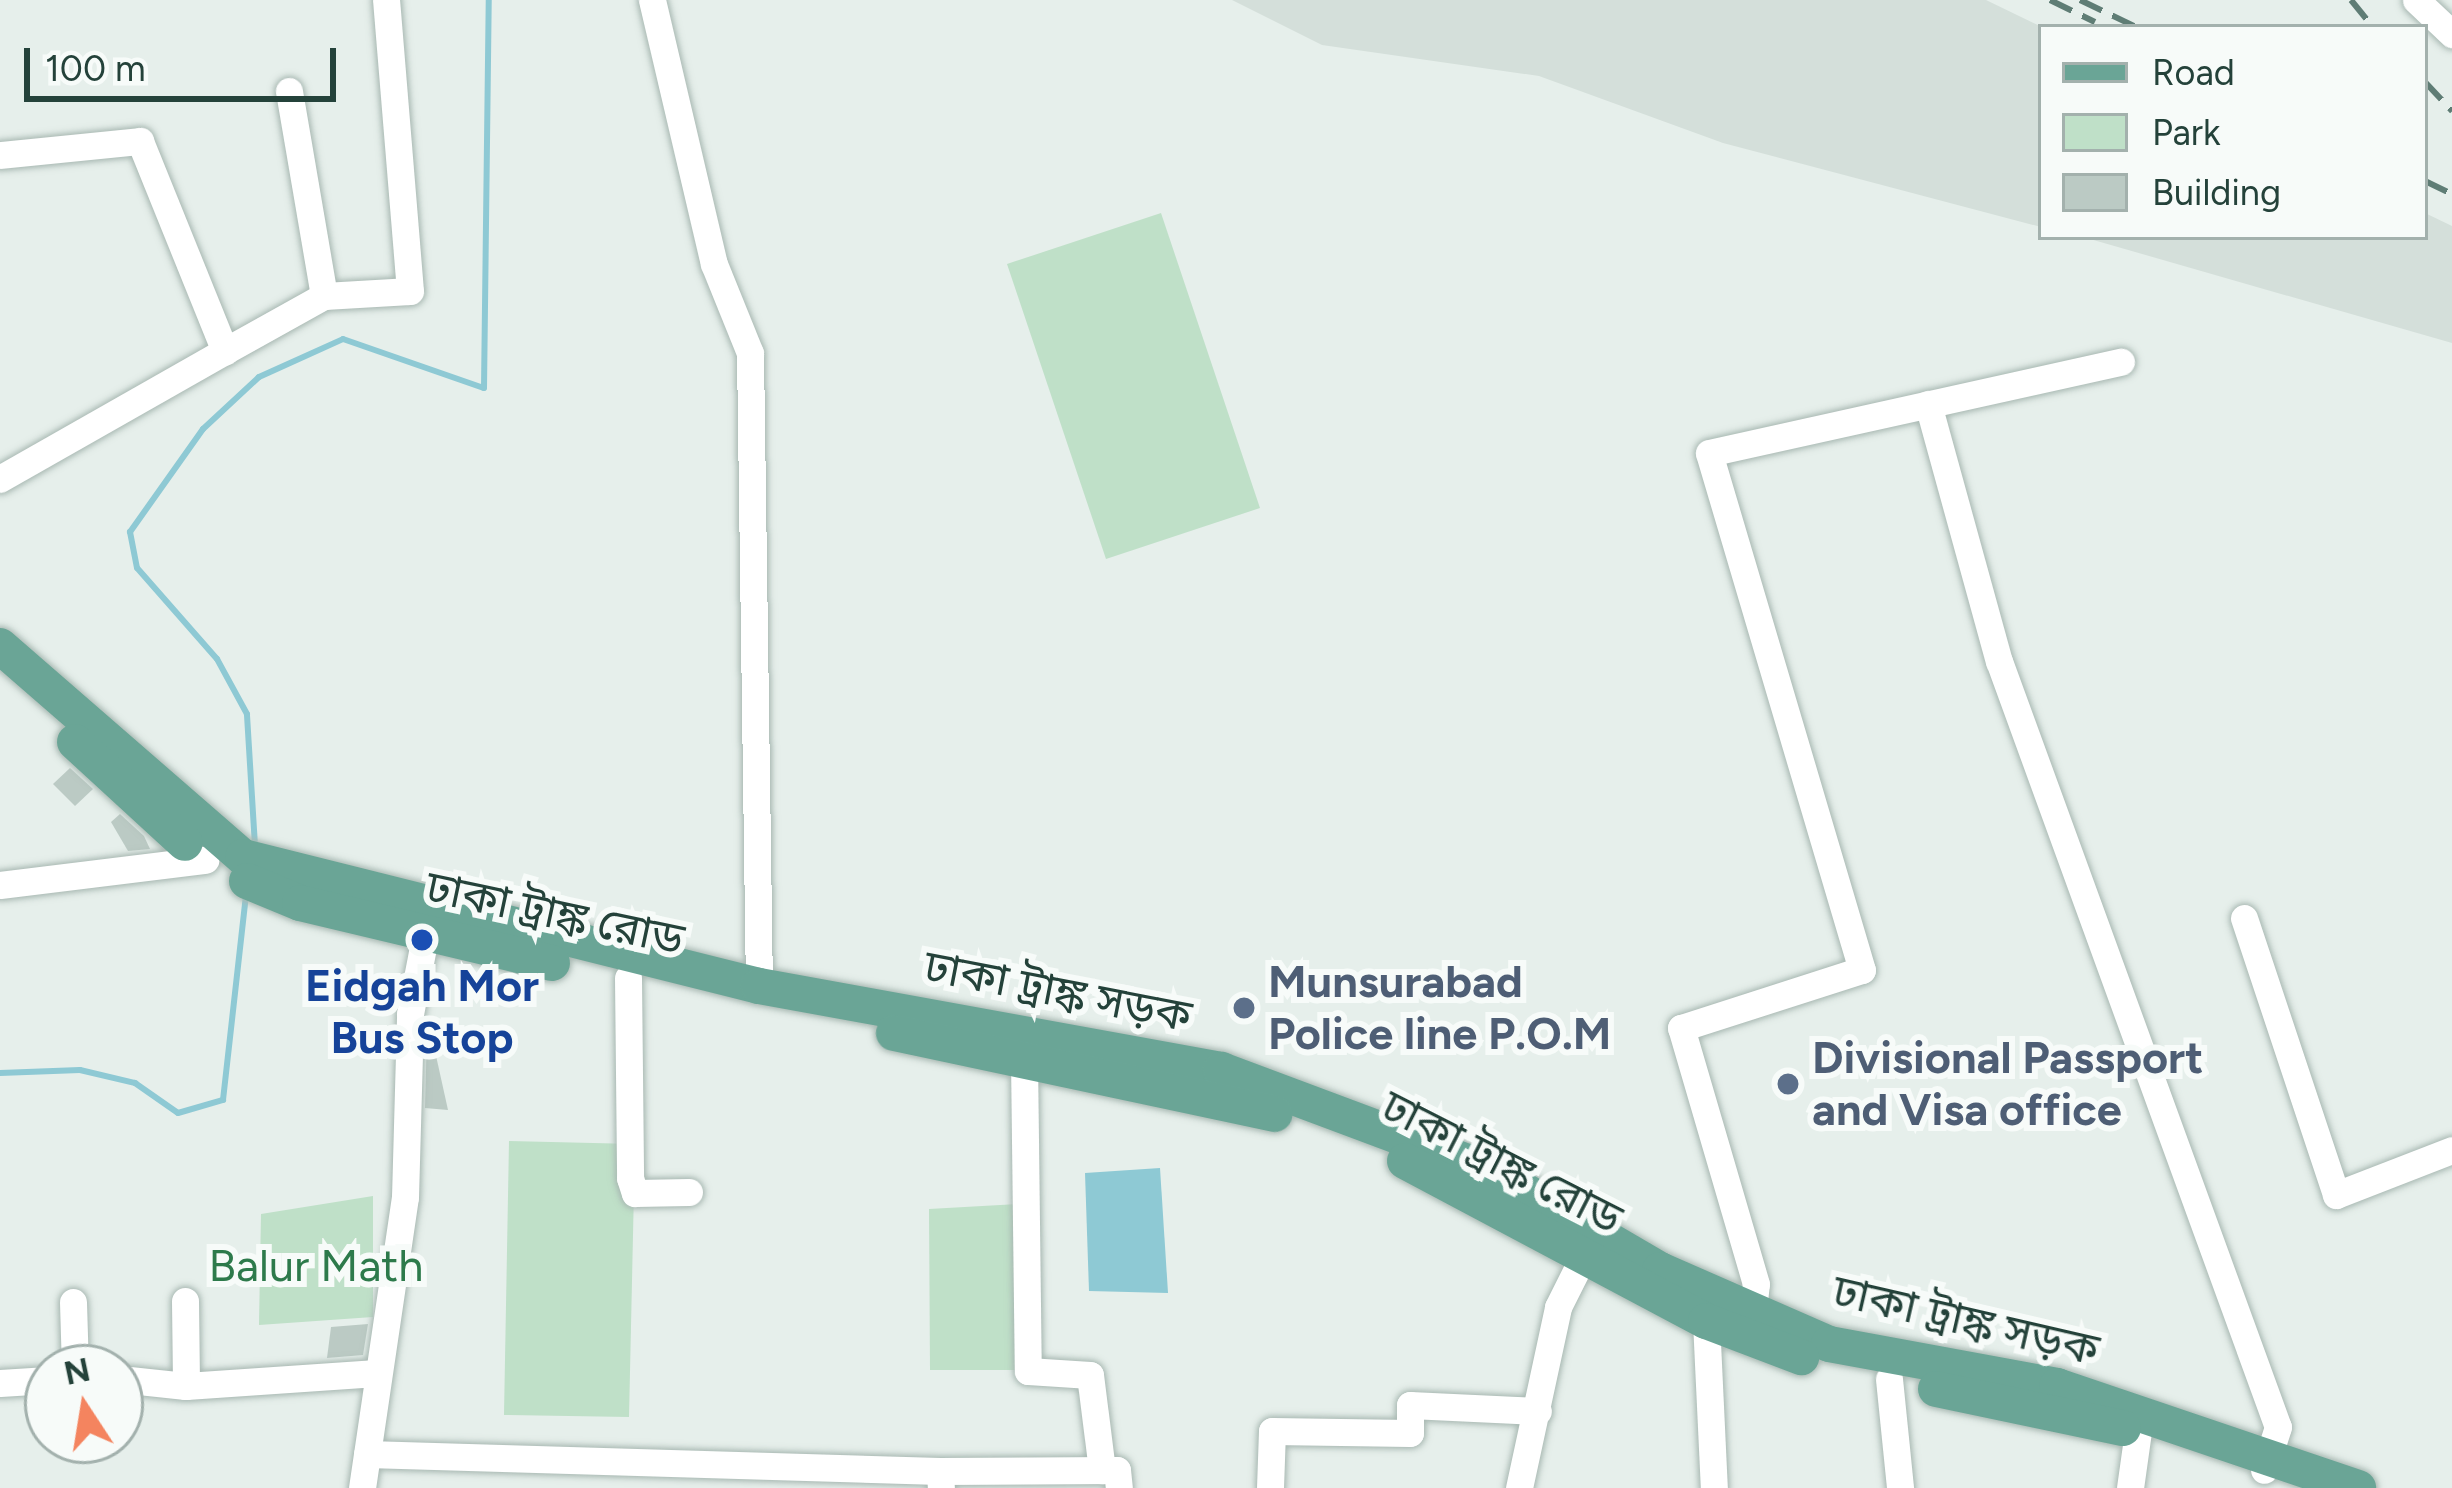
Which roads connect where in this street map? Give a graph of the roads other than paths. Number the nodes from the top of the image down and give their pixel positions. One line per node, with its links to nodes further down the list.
1 (386, 0): 7 (street)
2 (652, 0): 19 (street)
3 (2416, 0): 4 (street)
4 (2452, 34)
5 (289, 91): 7 (street)
6 (0, 155): 8 (street)
7 (324, 296): 8 (street)
8 (225, 351): 11 (street)
9 (2121, 362): 10 (street)
10 (1928, 404): 26 (street); 36 (street)
11 (0, 479)
12 (0, 646): 19 (main road, ঢাকা ট্রাঙ্ক সড়ক)
13 (0, 677): 14 (main road, ঢাকা ট্রাঙ্ক রোড)
14 (205, 860): 15 (street); 17 (main road, ঢাকা ট্রাঙ্ক রোড)
15 (0, 885)
16 (2244, 918): 21 (street)
17 (425, 937): 18 (main road, ঢাকা ট্রাঙ্ক রোড); 29 (street)
18 (628, 978): 20 (main road, ঢাকা ট্রাঙ্ক রোড); 22 (street)
19 (759, 986): 26 (main road, ঢাকা ট্রাঙ্ক সড়ক)
20 (1024, 1059): 23 (main road, ঢাকা ট্রাঙ্ক রোড); 37 (street)
21 (2451, 1153)
22 (701, 1191)
23 (1585, 1253): 27 (main road, ঢাকা ট্রাঙ্ক রোড); 33 (street)
24 (185, 1301): 32 (street)
25 (74, 1303): 28 (street)
26 (1753, 1311): 36 (main road, ঢাকা ট্রাঙ্ক সড়ক)
27 (1706, 1322): 30 (main road, ঢাকা ট্রাঙ্ক রোড); 43 (street)
28 (75, 1344)
29 (376, 1373): 32 (street); 35 (street)
30 (1889, 1379): 34 (main road, ঢাকা ট্রাঙ্ক রোড); 44 (street)
31 (144, 1382): 32 (street)
32 (187, 1386)
33 (1538, 1411): 41 (street); 42 (street)
34 (2138, 1431): 36 (main road, ঢাকা ট্রাঙ্ক রোড); 45 (street)
35 (367, 1454): 38 (street); 40 (street)
36 (2267, 1461): 39 (main road, ঢাকা ট্রাঙ্ক রোড)
37 (1110, 1479): 38 (street)
38 (940, 1480)
39 (2320, 1485)
40 (362, 1488)
41 (1270, 1488)
42 (1519, 1488)
43 (1714, 1488)
44 (1900, 1488)
45 (2130, 1488)

